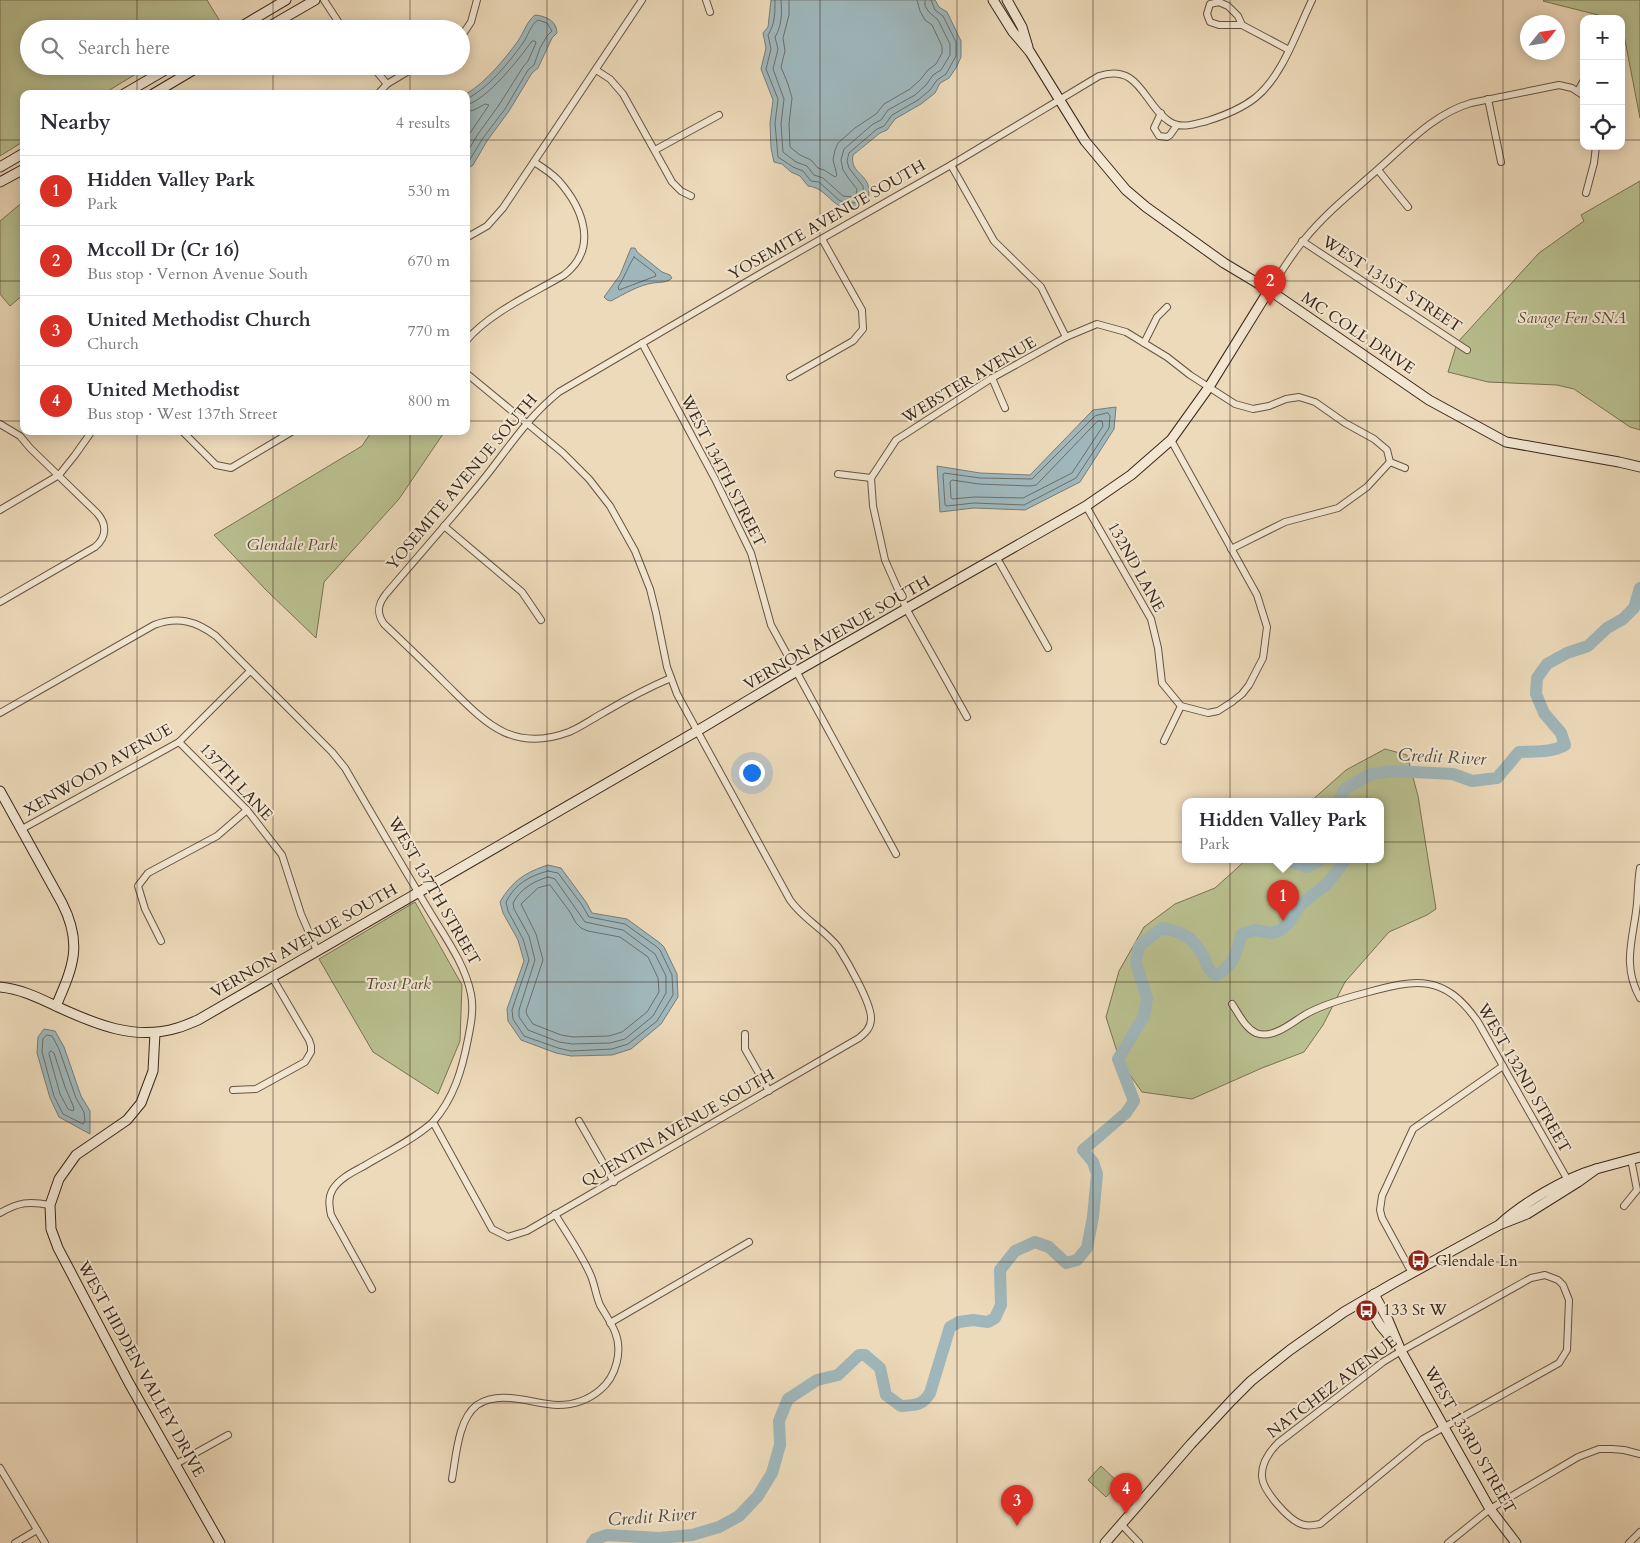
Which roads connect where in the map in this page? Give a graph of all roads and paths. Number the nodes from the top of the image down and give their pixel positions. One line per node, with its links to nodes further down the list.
1 (286, 0): 11 (street)
2 (315, 0): 12 (street)
3 (324, 0): 13 (street)
4 (477, 0): 14 (street)
5 (642, 0): 18 (street)
6 (706, 0): 10 (street)
7 (993, 0): 17 (street, MC COLL DRIVE)
8 (1007, 0): 17 (street, MC COLL DRIVE)
9 (1312, 0): 16 (street)
10 (710, 12)
11 (252, 20)
12 (281, 20)
13 (337, 20)
14 (470, 24)
15 (1242, 25): 15 (street); 16 (street)
16 (1289, 50): 33 (street)
17 (1030, 52): 30 (street, MC COLL DRIVE)
18 (596, 70): 34 (street); 37 (street)
19 (157, 75): 25 (street)
20 (185, 75): 26 (street)
21 (380, 75): 23 (street)
22 (402, 75): 23 (street)
23 (387, 84): 27 (street)
24 (1580, 87): 28 (street)
25 (131, 90)
26 (160, 90)
27 (382, 90)
28 (1578, 91): 29 (street, VERNON AVENUE SOUTH)
29 (1488, 99): 38 (street); 41 (street, VERNON AVENUE SOUTH)
30 (1059, 100): 31 (street, YOSEMITE AVENUE SOUTH); 39 (street, YOSEMITE AVENUE SOUTH); 50 (street, MC COLL DRIVE)
31 (1161, 113): 33 (street, YOSEMITE AVENUE SOUTH); 33 (street)
32 (719, 115): 34 (street)
33 (1177, 125)
34 (655, 150): 45 (street)
35 (1596, 150): 44 (street)
36 (20, 155): 40 (street)
37 (534, 162): 47 (street); 52 (street)
38 (1501, 162)
39 (951, 165): 48 (street, YOSEMITE AVENUE SOUTH); 53 (street)
40 (0, 167)
41 (1378, 170): 46 (street); 49 (street, VERNON AVENUE SOUTH)
42 (20, 171): 43 (street)
43 (0, 182)
44 (1586, 193)
45 (691, 196)
46 (1408, 207)
47 (470, 236)
48 (822, 239): 54 (street, YOSEMITE AVENUE SOUTH); 58 (street)
49 (1302, 241): 50 (street, VERNON AVENUE SOUTH); 56 (street, WEST 131ST STREET)
50 (1270, 290): 60 (street, VERNON AVENUE SOUTH); 69 (street, MC COLL DRIVE)
51 (1167, 307): 55 (street)
52 (470, 337)
53 (1066, 337): 55 (street, WEBSTER AVENUE); 59 (street, WEBSTER AVENUE)
54 (642, 343): 62 (street, YOSEMITE AVENUE SOUTH); 84 (street, WEST 134TH STREET)
55 (1144, 343): 60 (street)
56 (1467, 350)
57 (470, 376): 62 (street)
58 (790, 377)
59 (992, 378): 61 (street); 73 (street, WEBSTER AVENUE)
60 (1209, 387): 67 (street, VERNON AVENUE SOUTH); 68 (street)
61 (1005, 408)
62 (527, 423): 76 (street, YOSEMITE AVENUE SOUTH); 85 (street)
63 (0, 424): 72 (street)
64 (89, 435): 72 (street)
65 (186, 435): 66 (street)
66 (286, 435)
67 (1171, 440): 74 (street, VERNON AVENUE SOUTH); 77 (street)
68 (1390, 462): 70 (street); 77 (street)
69 (1640, 467)
70 (1405, 468)
71 (838, 474): 73 (street)
72 (59, 475): 75 (street); 79 (street)
73 (871, 478): 80 (street)
74 (1086, 506): 78 (street, VERNON AVENUE SOUTH); 86 (street, 132ND LANE)
75 (0, 510)
76 (444, 526): 81 (street); 85 (street, YOSEMITE AVENUE SOUTH)
77 (1231, 549): 86 (street)
78 (997, 558): 80 (street, VERNON AVENUE SOUTH); 82 (street)
79 (0, 602)
80 (907, 610): 84 (street, VERNON AVENUE SOUTH); 88 (street)
81 (542, 620)
82 (1048, 648)
83 (250, 671): 87 (street, WEST 137TH STREET); 91 (street, XENWOOD AVENUE); 97 (street, WEST 137TH STREET)
84 (797, 671): 89 (street, VERNON AVENUE SOUTH); 95 (street, WEST 134TH STREET)
85 (671, 678): 89 (street)
86 (1181, 706): 90 (street)
87 (0, 713)
88 (967, 717)
89 (698, 731): 97 (street, VERNON AVENUE SOUTH); 109 (street, QUENTIN AVENUE SOUTH)
90 (1164, 741)
91 (179, 742): 93 (street, 137TH LANE); 94 (street, XENWOOD AVENUE)
92 (0, 790): 94 (street)
93 (247, 810): 98 (street); 99 (street, 137TH LANE)
94 (22, 829): 104 (street)
95 (896, 854)
96 (1640, 868): 102 (street)
97 (418, 892): 99 (street, VERNON AVENUE SOUTH); 111 (street, WEST 137TH STREET)
98 (161, 941)
99 (317, 952): 100 (street, VERNON AVENUE SOUTH)
100 (272, 977): 105 (street, VERNON AVENUE SOUTH); 108 (street)
101 (0, 987): 104 (street, VERNON AVENUE SOUTH)
102 (1640, 998)
103 (1232, 1004): 107 (street, WEST 132ND STREET)
104 (56, 1006): 105 (street, VERNON AVENUE SOUTH)
105 (155, 1033): 115 (street)
106 (745, 1034): 109 (street)
107 (1503, 1066): 114 (street, WEST 132ND STREET); 120 (street)
108 (233, 1090)
109 (769, 1091): 113 (street, QUENTIN AVENUE SOUTH)
110 (579, 1121): 113 (street)
111 (433, 1122): 118 (street, QUENTIN AVENUE SOUTH); 121 (street, WEST 137TH STREET)
112 (1636, 1158): 114 (street); 116 (street)
113 (614, 1182): 118 (street, QUENTIN AVENUE SOUTH)
114 (1569, 1183): 120 (street)
115 (50, 1205): 117 (street); 129 (street, WEST HIDDEN VALLEY DRIVE)
116 (1624, 1206)
117 (0, 1213)
118 (554, 1214): 124 (street)
119 (749, 1242): 124 (street)
120 (1412, 1273): 122 (street)
121 (372, 1289)
122 (1374, 1294): 123 (street); 125 (street, WEST 133RD STREET)
123 (1365, 1300): 125 (street, WEST 133RD STREET); 133 (street)
124 (610, 1323): 131 (street)
125 (1401, 1351): 126 (street, WEST 133RD STREET); 126 (street, NATCHEZ AVENUE); 126 (street, NATCHEZ AVENUE)
126 (1444, 1426): 132 (street, WEST 133RD STREET)
127 (228, 1435): 129 (street)
128 (1640, 1454): 132 (street)
129 (176, 1464): 138 (street, WEST HIDDEN VALLEY DRIVE)
130 (0, 1468): 134 (street)
131 (452, 1479)
132 (1490, 1509): 141 (street); 142 (street, WEST 133RD STREET)
133 (1121, 1524): 139 (street); 140 (street)
134 (37, 1530): 136 (street); 137 (street)
135 (1640, 1532): 143 (street)
136 (15, 1543)
137 (45, 1543)
138 (220, 1543)
139 (1105, 1543)
140 (1139, 1543)
141 (1448, 1543)
142 (1516, 1543)
143 (1629, 1543)

